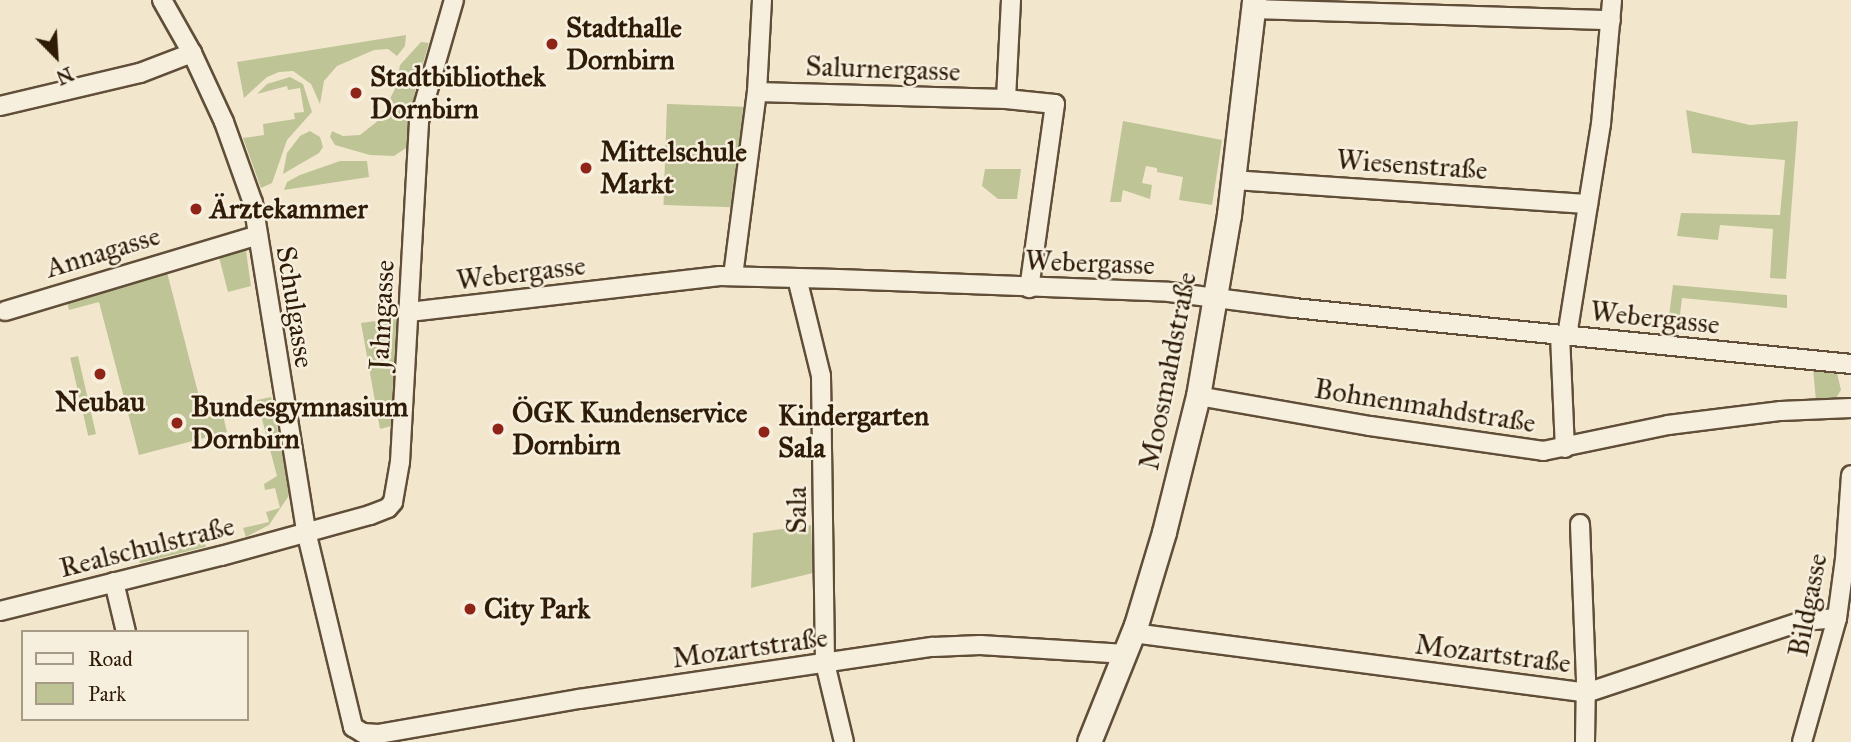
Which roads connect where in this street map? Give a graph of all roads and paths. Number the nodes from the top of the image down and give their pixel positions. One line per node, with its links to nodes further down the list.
1 (162, 0): 8 (street, Schulgasse)
2 (454, 0): 20 (street, Jahngasse)
3 (762, 0): 9 (street)
4 (1011, 0): 10 (street)
5 (1612, 0): 7 (street)
6 (1254, 4): 7 (street); 12 (street, Moosmahdstraße)
7 (1611, 20): 13 (street)
8 (191, 53): 11 (street); 14 (street, Schulgasse)
9 (757, 92): 10 (street, Salurnergasse); 15 (street)
10 (1006, 99): 17 (street, Salurnergasse)
11 (0, 106)
12 (1233, 180): 13 (street, Wiesenstraße); 18 (street, Moosmahdstraße)
13 (1588, 204): 21 (street)
14 (258, 235): 19 (street, Annagasse); 28 (street, Schulgasse)
15 (733, 276): 16 (street, Webergasse); 20 (street, Webergasse)
16 (797, 278): 17 (street, Webergasse); 34 (street, Sala)
17 (1029, 288): 18 (street, Webergasse)
18 (1216, 298): 21 (street, Webergasse); 23 (street, Moosmahdstraße)
19 (5, 311)
20 (409, 312): 28 (street, Jahngasse)
21 (1564, 335): 22 (street, Webergasse); 25 (street)
22 (1851, 364)
23 (1198, 396): 25 (street, Bohnenmahdstraße); 33 (street, Moosmahdstraße)
24 (1851, 408): 25 (street, Bohnenmahdstraße)
25 (1565, 448)
26 (1851, 475): 31 (street, Bildgasse)
27 (1580, 524): 35 (street)
28 (306, 531): 29 (street, Realschulstraße); 36 (street, Schulgasse)
29 (106, 584): 30 (street, Realschulstraße); 32 (street)
30 (0, 611)
31 (1837, 618): 35 (street, Mozartstraße); 40 (street, Bildgasse)
32 (125, 630)
33 (1130, 643): 34 (street, Mozartstraße); 35 (street, Mozartstraße); 38 (street, Moosmahdstraße)
34 (825, 663): 36 (street, Mozartstraße); 37 (street, Sala)
35 (1586, 692): 39 (street)
36 (383, 733)
37 (844, 742)
38 (1089, 742)
39 (1585, 742)
40 (1802, 742)

